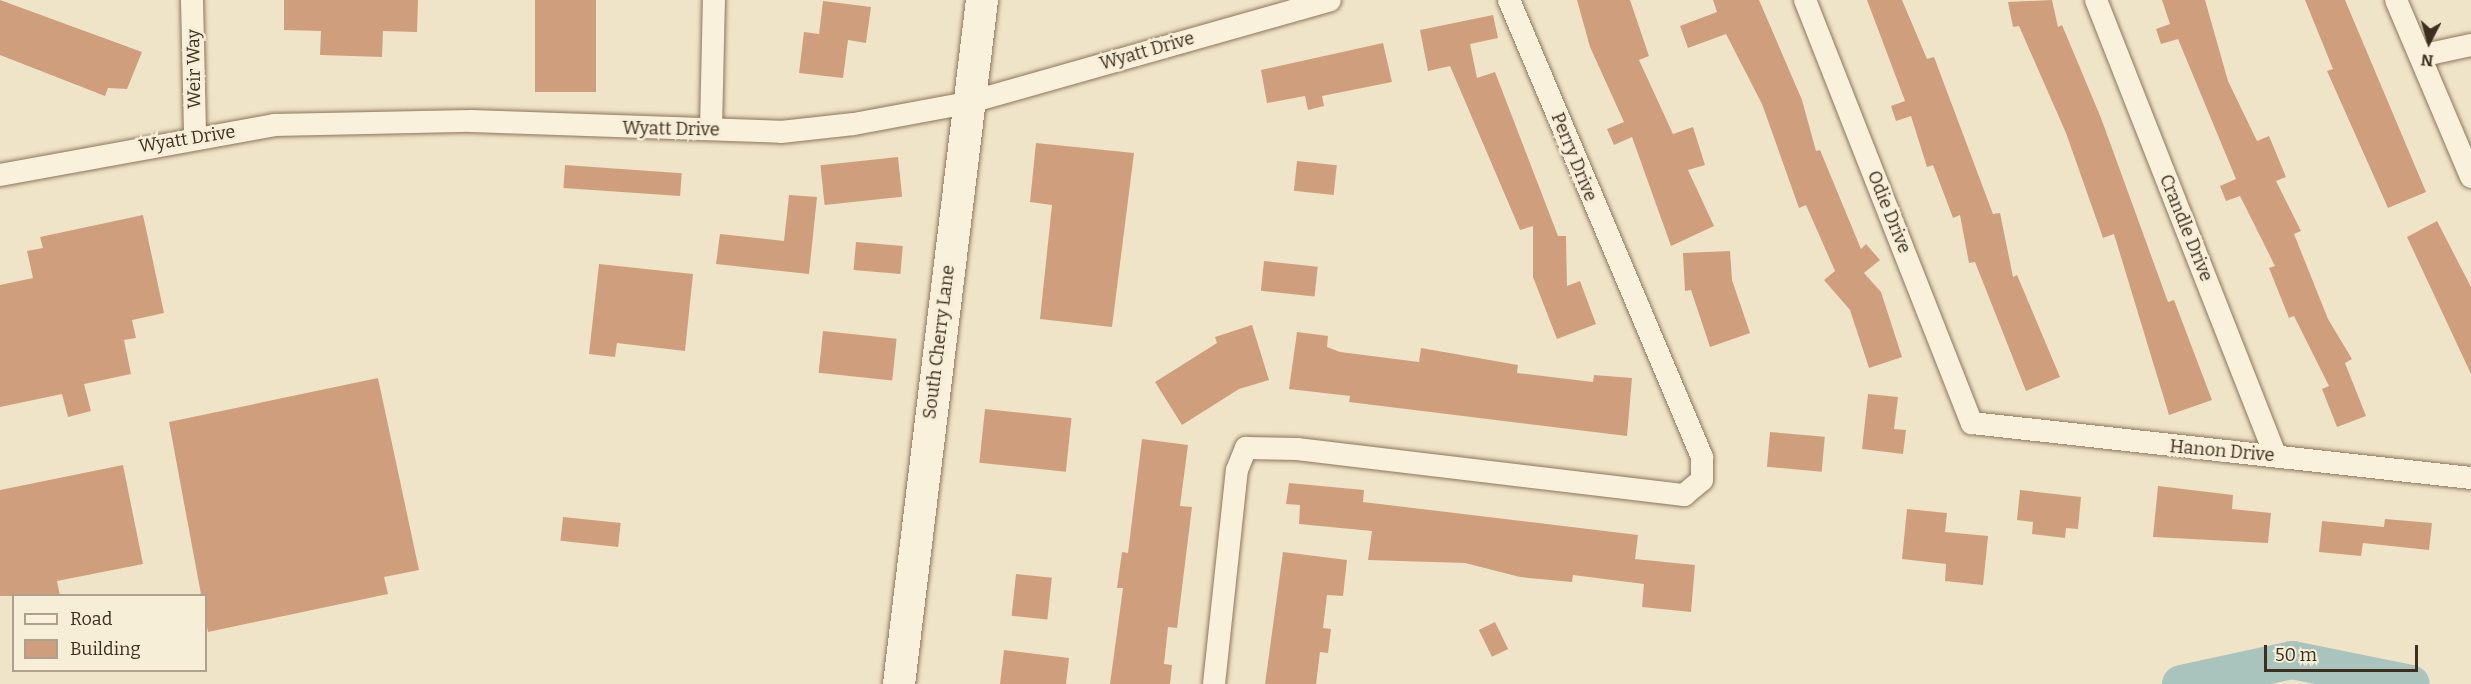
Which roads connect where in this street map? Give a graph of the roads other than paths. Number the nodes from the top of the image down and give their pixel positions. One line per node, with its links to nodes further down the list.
1 (192, 0): 13 (street, Weir Way)
2 (714, 0): 12 (street)
3 (982, 0): 11 (street, South Cherry Lane)
4 (1509, 0): 20 (street, Perry Drive)
5 (1805, 0): 16 (street, Odie Drive)
6 (2096, 0): 17 (street, Crandle Drive)
7 (2396, 0): 10 (street)
8 (1320, 1): 11 (street, Wyatt Drive)
9 (2471, 45): 10 (street)
10 (2420, 56): 15 (street)
11 (967, 103): 12 (street, Wyatt Drive); 19 (street, South Cherry Lane)
12 (711, 129): 13 (street, Wyatt Drive)
13 (195, 137): 14 (street, Wyatt Drive)
14 (0, 175)
15 (2471, 177)
16 (1972, 423): 17 (street, Hanon Drive)
17 (2276, 456): 18 (street, Hanon Drive)
18 (2471, 478)
19 (899, 684)
20 (1214, 684)

